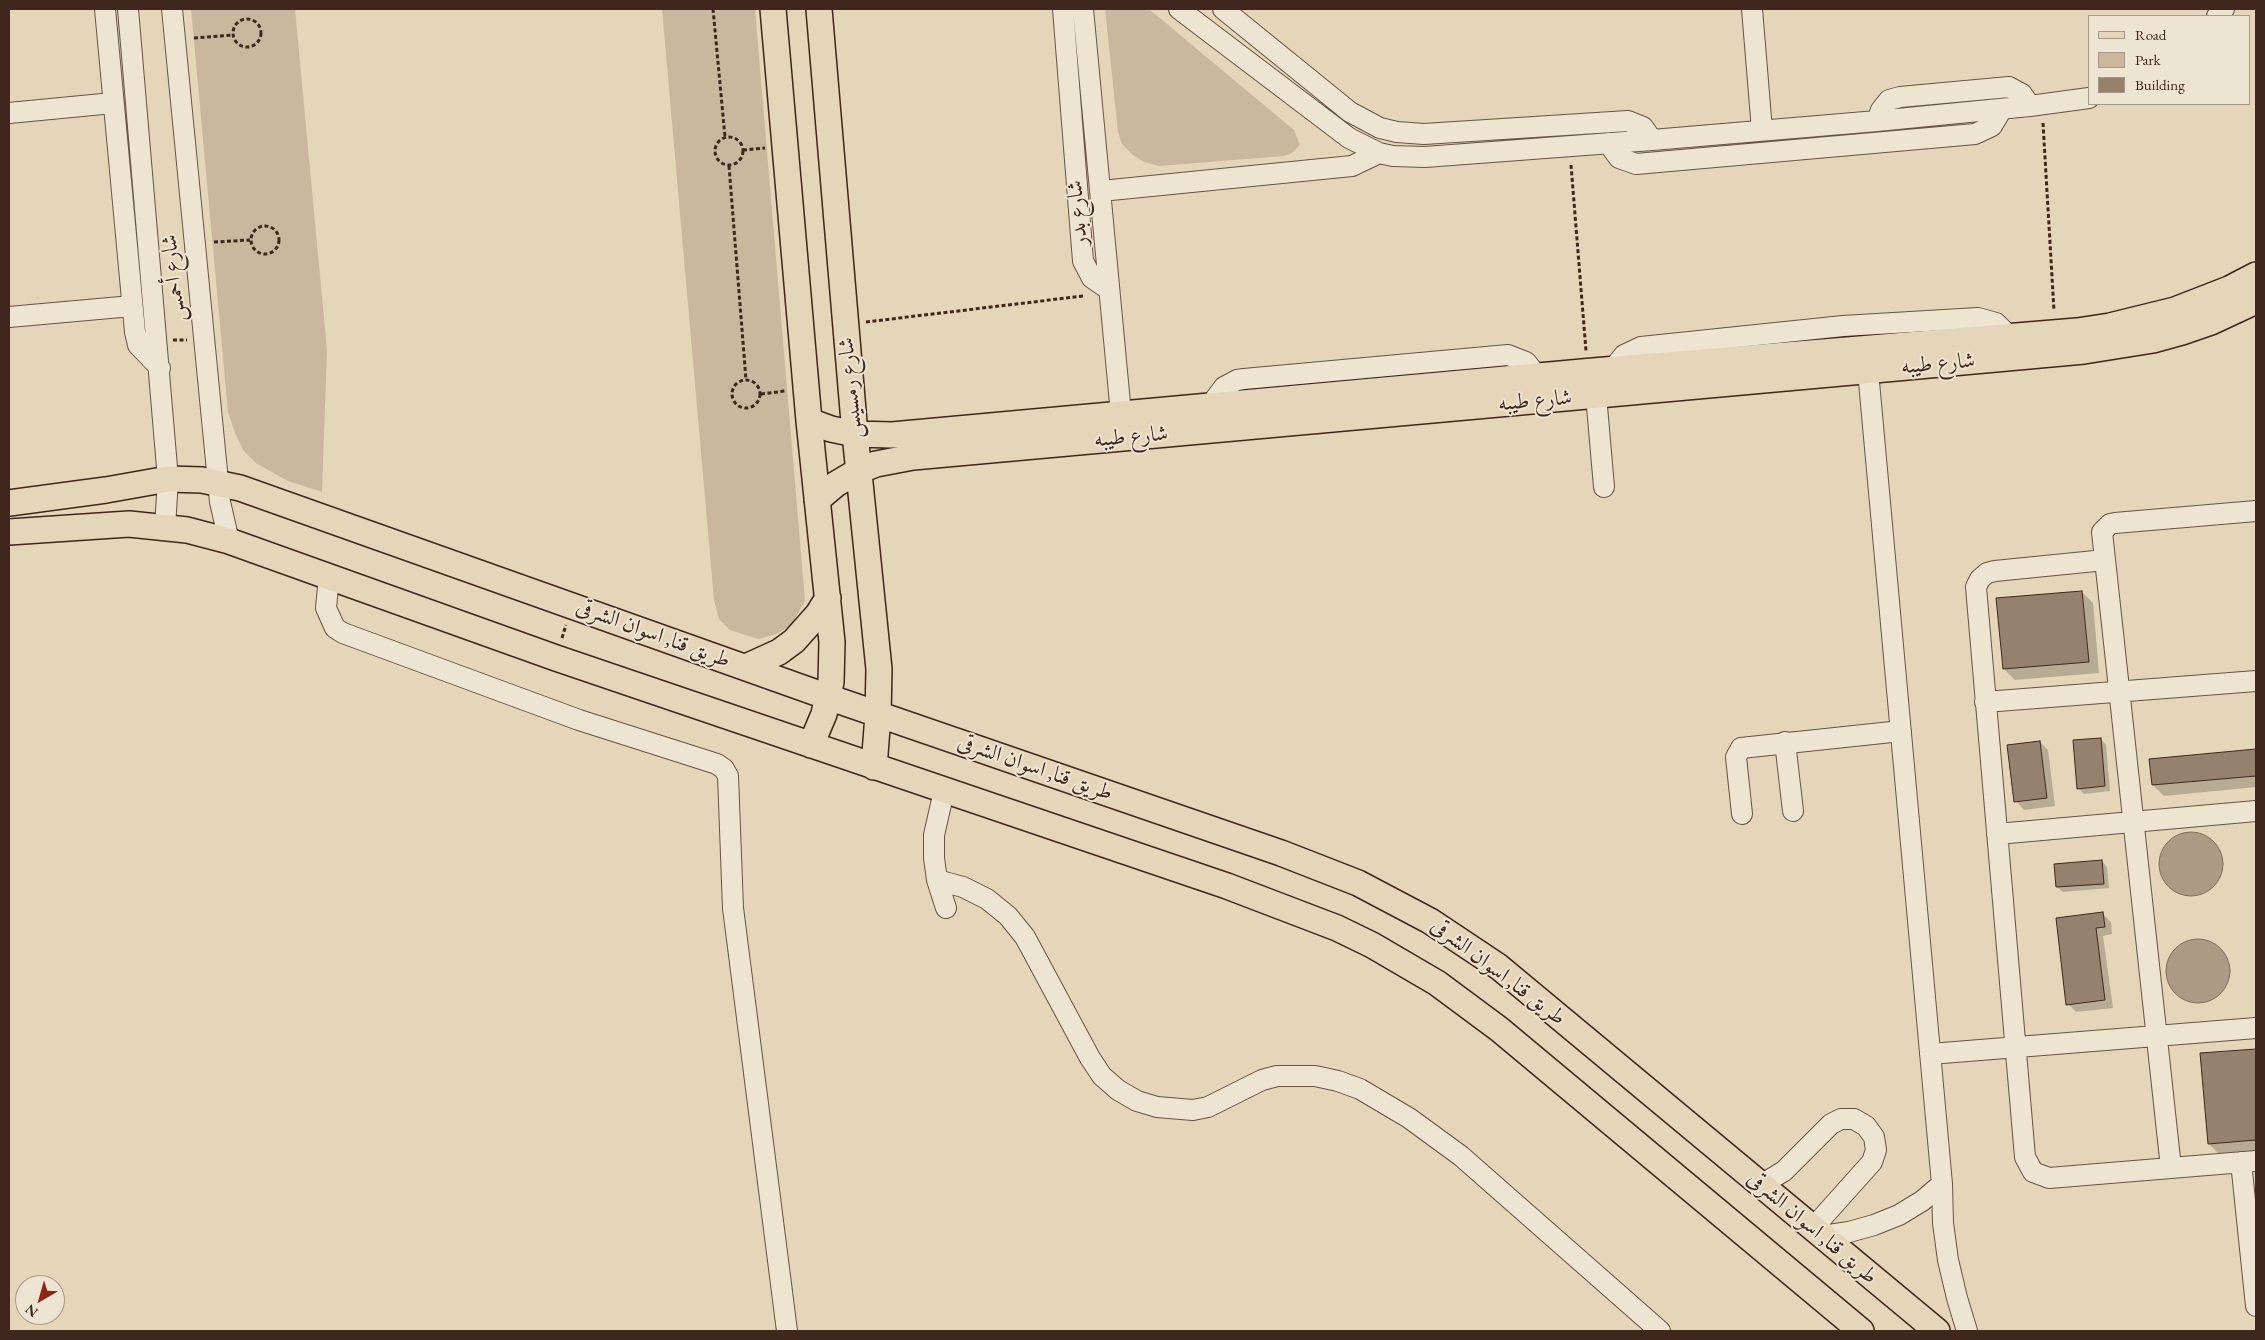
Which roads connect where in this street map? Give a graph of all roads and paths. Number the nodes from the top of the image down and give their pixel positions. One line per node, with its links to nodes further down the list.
1 (105, 9): 15 (street)
2 (128, 9): 39 (street, شارع أحمس)
3 (172, 9): 13 (street, شارع أحمس)
4 (713, 9): 22 (path)
5 (773, 9): 46 (main road, شارع رمسيس)
6 (819, 9): 36 (main road, شارع رمسيس)
7 (1063, 9): 32 (street)
8 (1083, 9): 28 (street, شارع بدر)
9 (1178, 9): 26 (street)
10 (1223, 9): 21 (street)
11 (1752, 9): 20 (street)
12 (233, 35): 12 (path); 13 (path)
13 (175, 40): 30 (street, شارع أحمس)
14 (2088, 98): 16 (street)
15 (113, 103): 18 (street); 34 (street)
16 (2036, 106): 17 (street); 19 (street); 37 (path)
17 (2002, 109): 19 (street); 24 (street)
18 (9, 114)
19 (1877, 121): 20 (street)
20 (1762, 130): 23 (street)
21 (1397, 132): 23 (street); 26 (street)
22 (725, 137): 27 (path); 27 (path)
23 (1652, 140): 24 (street)
24 (1608, 143): 25 (street)
25 (1569, 146): 26 (street); 41 (path)
26 (1386, 155): 28 (street)
27 (730, 166): 43 (path)
28 (1100, 191): 32 (street, شارع بدر)
29 (250, 240): 29 (path); 30 (path)
30 (194, 242): 38 (street, شارع أحمس)
31 (2256, 275): 37 (main road, شارع طيبه)
32 (1108, 291): 36 (path); 45 (street, شارع بدر)
33 (2256, 301): 42 (main road, شارع طيبه)
34 (132, 306): 35 (street); 40 (street)
35 (9, 317)
36 (846, 325): 47 (main road, شارع رمسيس)
37 (2055, 332): 41 (main road, شارع طيبه)
38 (204, 339): 39 (path); 50 (street, شارع أحمس)
39 (158, 341): 40 (street, شارع أحمس)
40 (160, 368): 49 (street, شارع أحمس)
41 (1598, 371): 44 (main road); 45 (main road, شارع طيبه)
42 (1868, 371): 44 (main road, شارع طيبه); 69 (street)
43 (746, 380): 43 (path)
44 (1596, 395): 48 (main road, شارع طيبه); 51 (street)
45 (1121, 414): 47 (main road, شارع طيبه)
46 (809, 421): 47 (main road, شارع طيبه); 52 (main road, شارع رمسيس)
47 (855, 434): 48 (main road, شارع رمسيس)
48 (858, 471): 52 (main road, شارع طيبه); 68 (main road, شارع رمسيس)
49 (168, 478): 50 (main road, طريق قنا, اسوان الشرقى); 53 (main road, طريق قنا, اسوان الشرقى); 55 (street, شارع أحمس)
50 (218, 482): 57 (street, شارع أحمس); 61 (main road, طريق قنا, اسوان الشرقى)
51 (1604, 486)
52 (817, 500): 60 (main road, شارع رمسيس)
53 (9, 503)
54 (2256, 511): 58 (street)
55 (165, 527): 56 (main road, طريق قنا, اسوان الشرقى); 57 (main road, طريق قنا, اسوان الشرقى)
56 (9, 532)
57 (229, 541): 59 (main road, طريق قنا, اسوان الشرقى)
58 (2104, 560): 65 (street); 67 (street)
59 (329, 576): 62 (main road, طريق قنا, اسوان الشرقى); 91 (street)
60 (828, 598): 63 (main road); 66 (main road, شارع رمسيس)
61 (572, 605): 62 (path); 63 (main road, طريق قنا, اسوان الشرقى)
62 (556, 658): 71 (main road, طريق قنا, اسوان الشرقى)
63 (746, 667): 66 (main road, طريق قنا, اسوان الشرقى)
64 (2256, 681): 65 (street)
65 (2119, 692): 67 (street); 77 (street)
66 (828, 697): 68 (main road, طريق قنا, اسوان الشرقى); 71 (main road, شارع رمسيس)
67 (1985, 702): 78 (street)
68 (878, 715): 72 (main road, شارع رمسيس); 88 (main road, طريق قنا, اسوان الشرقى)
69 (1901, 731): 70 (street); 84 (street)
70 (1785, 742): 74 (street); 76 (street)
71 (811, 745): 72 (main road, طريق قنا, اسوان الشرقى)
72 (874, 767): 73 (main road, طريق قنا, اسوان الشرقى)
73 (944, 791): 79 (street); 93 (main road, طريق قنا, اسوان الشرقى)
74 (1793, 811)
75 (2256, 812): 77 (street)
76 (1742, 814)
77 (2133, 822): 78 (street); 82 (street)
78 (1997, 834): 83 (street)
79 (937, 880): 80 (street); 92 (street)
80 (946, 908)
81 (2256, 1028): 82 (street)
82 (2156, 1036): 83 (street); 86 (street)
83 (2016, 1047): 84 (street); 86 (street)
84 (1930, 1054): 87 (street)
85 (2248, 1161): 86 (street); 90 (street)
86 (2171, 1168)
87 (1942, 1184): 89 (street); 95 (street)
88 (1761, 1185): 89 (main road, طريق قنا, اسوان الشرقى); 89 (street)
89 (1818, 1232): 94 (main road, طريق قنا, اسوان الشرقى)
90 (2256, 1306)
91 (787, 1331)
92 (1660, 1331)
93 (1861, 1331)
94 (1937, 1331)
95 (1967, 1331)

